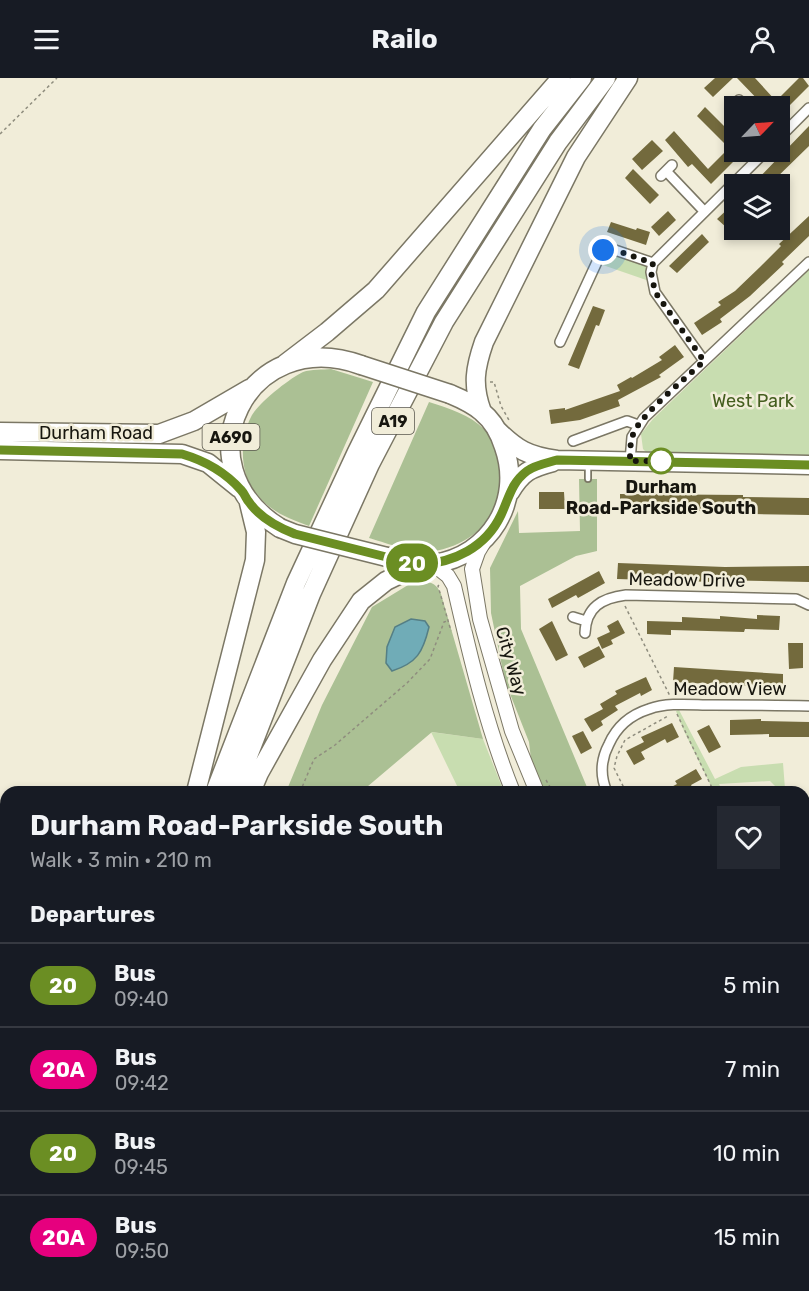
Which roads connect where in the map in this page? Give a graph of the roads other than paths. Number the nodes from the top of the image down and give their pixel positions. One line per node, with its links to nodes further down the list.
1 (561, 78): 14 (highway)
2 (582, 78): 37 (highway, A19)
3 (606, 78): 38 (highway, A19)
4 (628, 78): 16 (highway)
5 (809, 108): 6 (street)
6 (790, 127)
7 (755, 162): 9 (street)
8 (666, 171): 9 (street)
9 (704, 211): 11 (street)
10 (809, 262): 13 (street)
11 (653, 263): 12 (street); 13 (street)
12 (560, 342)
13 (704, 361): 17 (street)
14 (285, 363): 15 (highway, A690); 16 (highway, A690, bridge)
15 (253, 386): 19 (highway, Durham Road / A690); 28 (highway, A690)
16 (482, 412): 18 (highway, A690)
17 (638, 425): 20 (street); 24 (street)
18 (496, 429): 22 (highway, A690); 27 (highway)
19 (0, 432)
20 (573, 441)
21 (0, 450): 28 (highway, Durham Road / A690)
22 (557, 460): 23 (highway, A690); 27 (highway, A690)
23 (588, 461): 24 (highway, A690); 26 (lane)
24 (630, 461): 25 (highway, A690)
25 (809, 465)
26 (588, 479)
27 (510, 492): 29 (highway, A690)
28 (246, 497): 30 (highway, A690, bridge); 36 (highway)
29 (487, 538): 30 (highway, A690); 41 (main road, City Way)
30 (426, 564): 39 (highway); 40 (main road, City Way)
31 (809, 604): 33 (street, Meadow Drive)
32 (573, 617): 33 (street)
33 (586, 621): 34 (street)
34 (585, 633)
35 (809, 706): 42 (street, Meadow View)
36 (198, 786)
37 (217, 786)
38 (236, 786)
39 (254, 786)
40 (511, 786)
41 (535, 786)
42 (604, 786)

